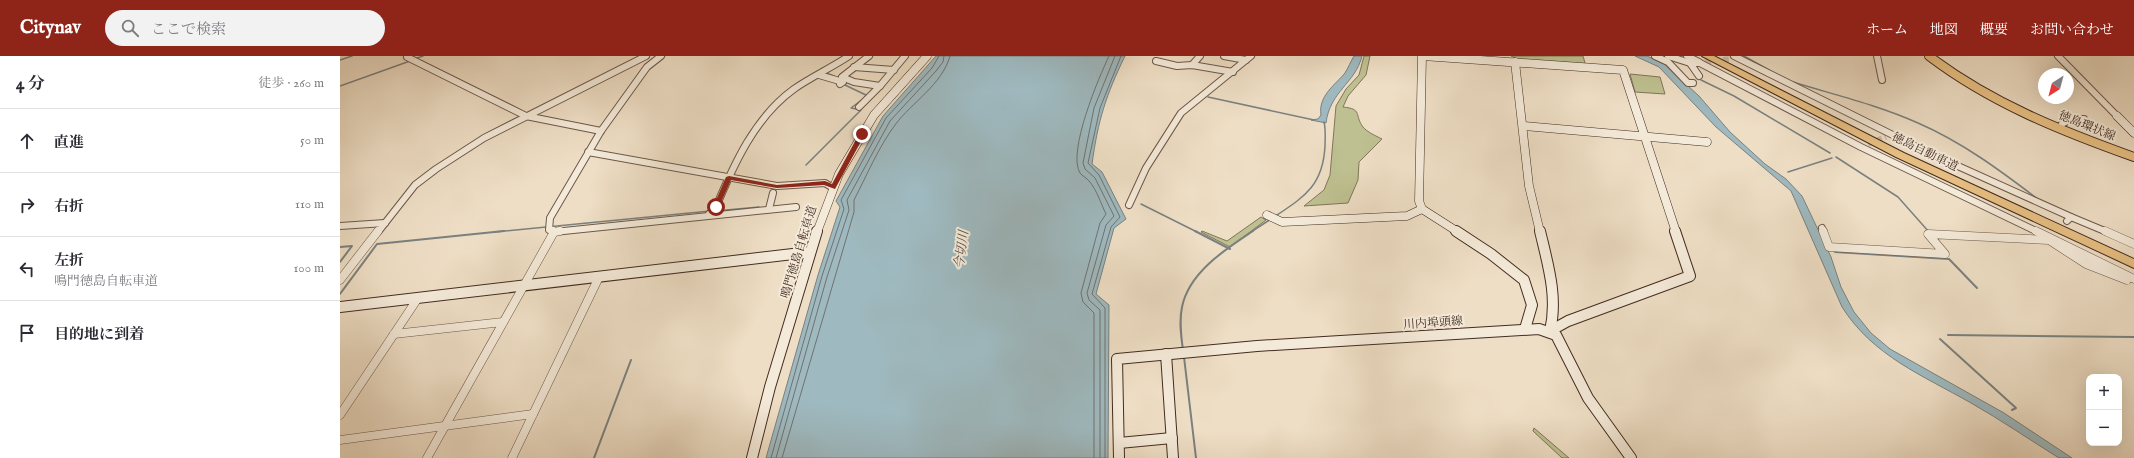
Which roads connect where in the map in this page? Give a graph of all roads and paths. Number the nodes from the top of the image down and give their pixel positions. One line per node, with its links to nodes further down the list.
1 (646, 56): 38 (street)
2 (661, 56): 43 (street)
3 (849, 56): 31 (street)
4 (869, 56): 28 (street)
5 (899, 56): 6 (street)
6 (905, 56): 29 (street)
7 (927, 56): 53 (street, 鳴門徳島自転車道)
8 (1200, 56): 27 (street)
9 (1224, 56): 22 (street)
10 (1251, 56): 22 (street)
11 (1422, 56): 25 (street); 59 (street)
12 (1655, 56): 34 (street)
13 (1668, 56): 26 (street)
14 (1687, 56): 23 (street)
15 (1719, 56): 70 (highway, 徳島自動車道)
16 (1877, 56): 33 (street)
17 (1929, 56): 51 (main road, 徳島環状線)
18 (1937, 56): 41 (main road, 徳島環状線)
19 (2058, 56): 39 (street)
20 (407, 57): 38 (street)
21 (1734, 57): 68 (street)
22 (1246, 60): 30 (street)
23 (1702, 60): 26 (street); 48 (street); 71 (highway, 徳島自動車道)
24 (1156, 61): 27 (street)
25 (1515, 62): 42 (street); 45 (street)
26 (1690, 63): 32 (street)
27 (1192, 65): 30 (street)
28 (854, 67): 29 (street); 36 (street)
29 (894, 70): 36 (street)
30 (1233, 72): 56 (street)
31 (819, 75): 35 (street); 52 (street)
32 (1700, 76)
33 (1882, 80)
34 (1693, 83)
35 (840, 84)
36 (880, 86): 37 (street)
37 (859, 107)
38 (526, 116): 43 (street); 63 (street)
39 (2117, 116): 44 (street)
40 (2084, 119): 41 (street)
41 (2062, 124): 50 (main road, 徳島環状線)
42 (1524, 126): 45 (street); 80 (street)
43 (600, 131): 49 (street)
44 (2134, 133)
45 (1644, 137): 46 (street); 80 (street)
46 (1707, 142)
47 (1868, 144): 48 (street)
48 (1861, 147): 67 (street)
49 (588, 152): 52 (street); 66 (street)
50 (2134, 153)
51 (2134, 157)
52 (729, 177): 53 (street); 61 (street)
53 (833, 188): 69 (street, 鳴門徳島自転車道)
54 (773, 193): 58 (street)
55 (735, 205): 60 (street)
56 (1129, 205)
57 (796, 207): 58 (street)
58 (769, 209): 60 (street)
59 (1422, 209): 62 (street); 79 (street)
60 (733, 212): 61 (street)
61 (709, 214): 66 (street)
62 (1267, 214)
63 (385, 223): 64 (street); 73 (street)
64 (340, 226)
65 (1822, 228): 67 (street)
66 (554, 232): 75 (street)
67 (2049, 238): 74 (street)
68 (2134, 244)
69 (810, 252): 72 (street); 91 (street, 鳴門徳島自転車道)
70 (2134, 257)
71 (2134, 264)
72 (599, 277): 75 (street); 83 (street)
73 (340, 280)
74 (2134, 280)
75 (523, 287): 76 (street); 78 (street)
76 (418, 298): 77 (street); 81 (street)
77 (340, 307)
78 (503, 322): 81 (street); 85 (street)
79 (1525, 329): 80 (street, 川内埠頭線); 82 (street, 川内埠頭線)
80 (1550, 332): 94 (street)
81 (394, 334): 84 (street)
82 (1166, 354): 86 (street); 88 (street, 川内埠頭線)
83 (533, 414): 85 (street); 90 (street)
84 (340, 415)
85 (445, 426): 87 (street); 89 (street)
86 (1172, 438): 88 (street); 93 (street)
87 (340, 440)
88 (1119, 443): 92 (street)
89 (427, 458)
90 (512, 458)
91 (752, 458)
92 (1119, 458)
93 (1173, 458)
94 (1631, 458)

